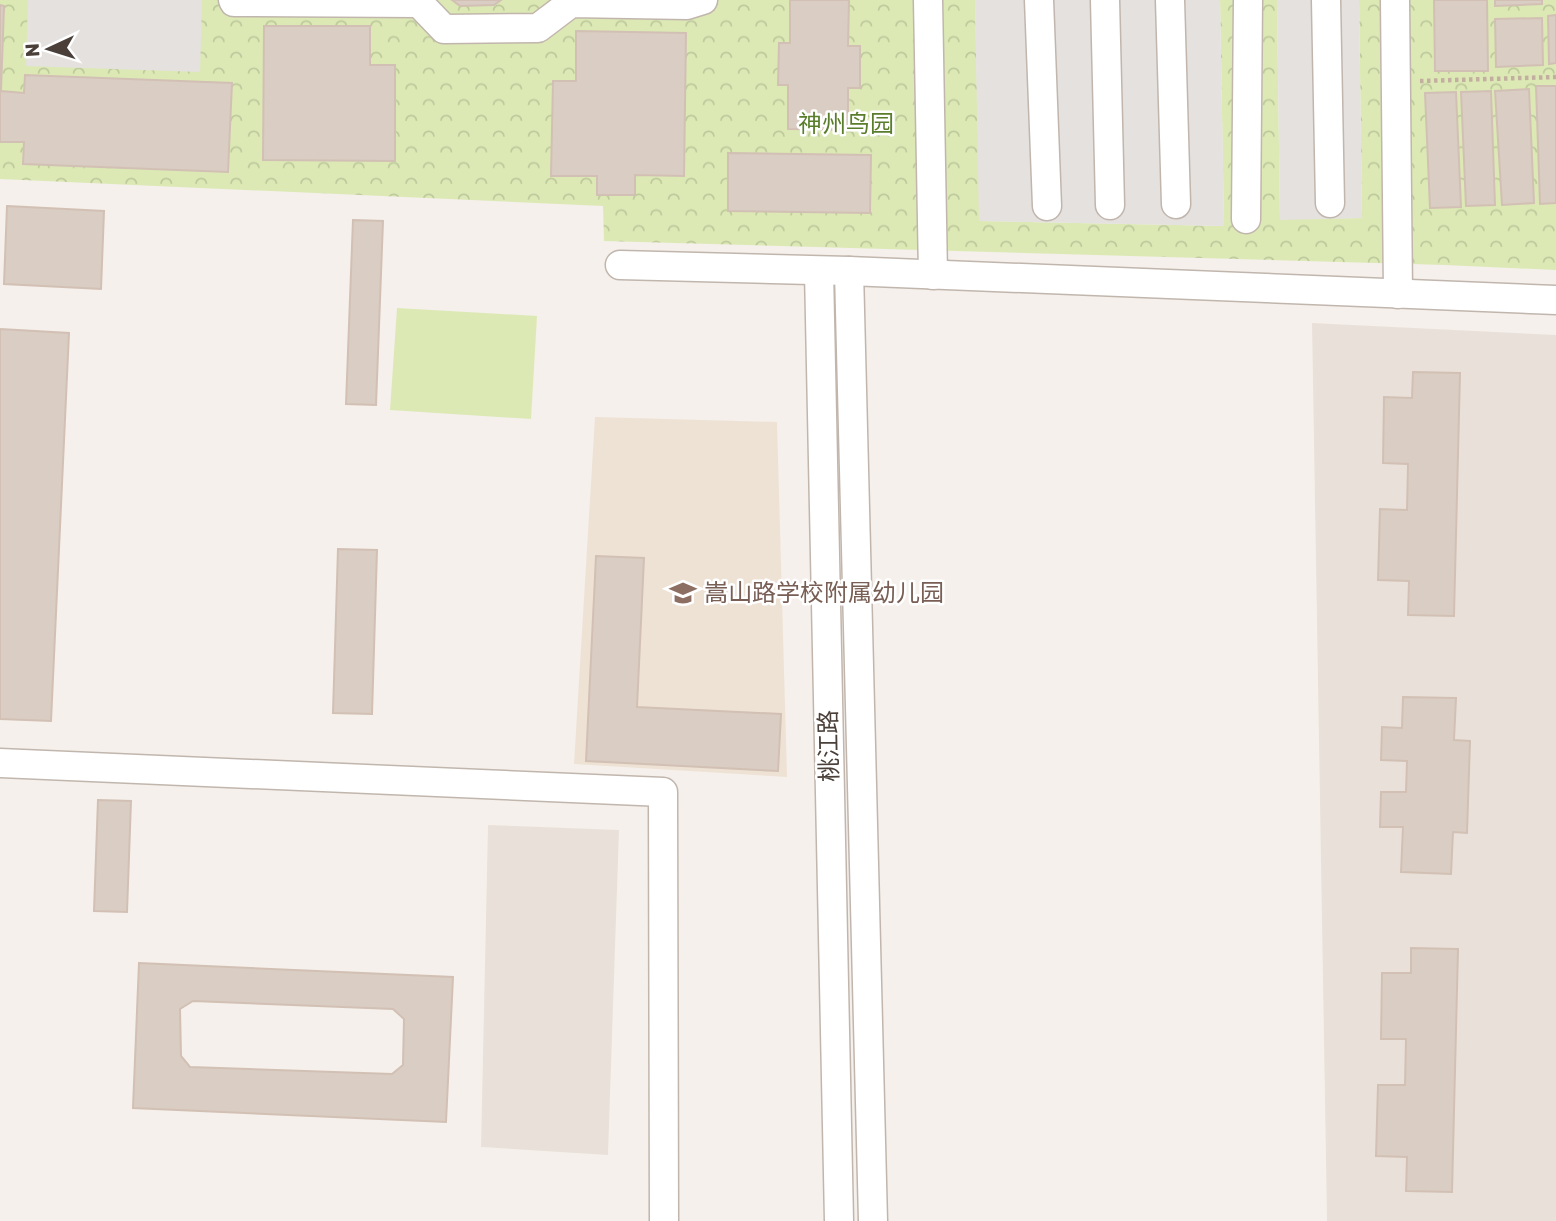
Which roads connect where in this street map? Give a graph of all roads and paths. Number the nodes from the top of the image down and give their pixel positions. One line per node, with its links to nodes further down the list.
1 (233, 0): 2 (street)
2 (703, 0)
3 (928, 0): 20 (street)
4 (1040, 0): 15 (street)
5 (1105, 0): 14 (street)
6 (1170, 0): 13 (street)
7 (1248, 0): 16 (street)
8 (1326, 0): 12 (street)
9 (1395, 0): 11 (street)
10 (1556, 77): 11 (path)
11 (1396, 82): 21 (street)
12 (1330, 203)
13 (1176, 204)
14 (1110, 205)
15 (1047, 206)
16 (1246, 219)
17 (620, 265): 18 (street)
18 (819, 271): 19 (street); 25 (street, 桃江路)
19 (849, 271): 20 (street); 26 (street, 桃江路)
20 (933, 275): 21 (street)
21 (1398, 294): 22 (street)
22 (1556, 300)
23 (0, 763): 24 (street)
24 (664, 1221)
25 (839, 1221)
26 (873, 1221)

